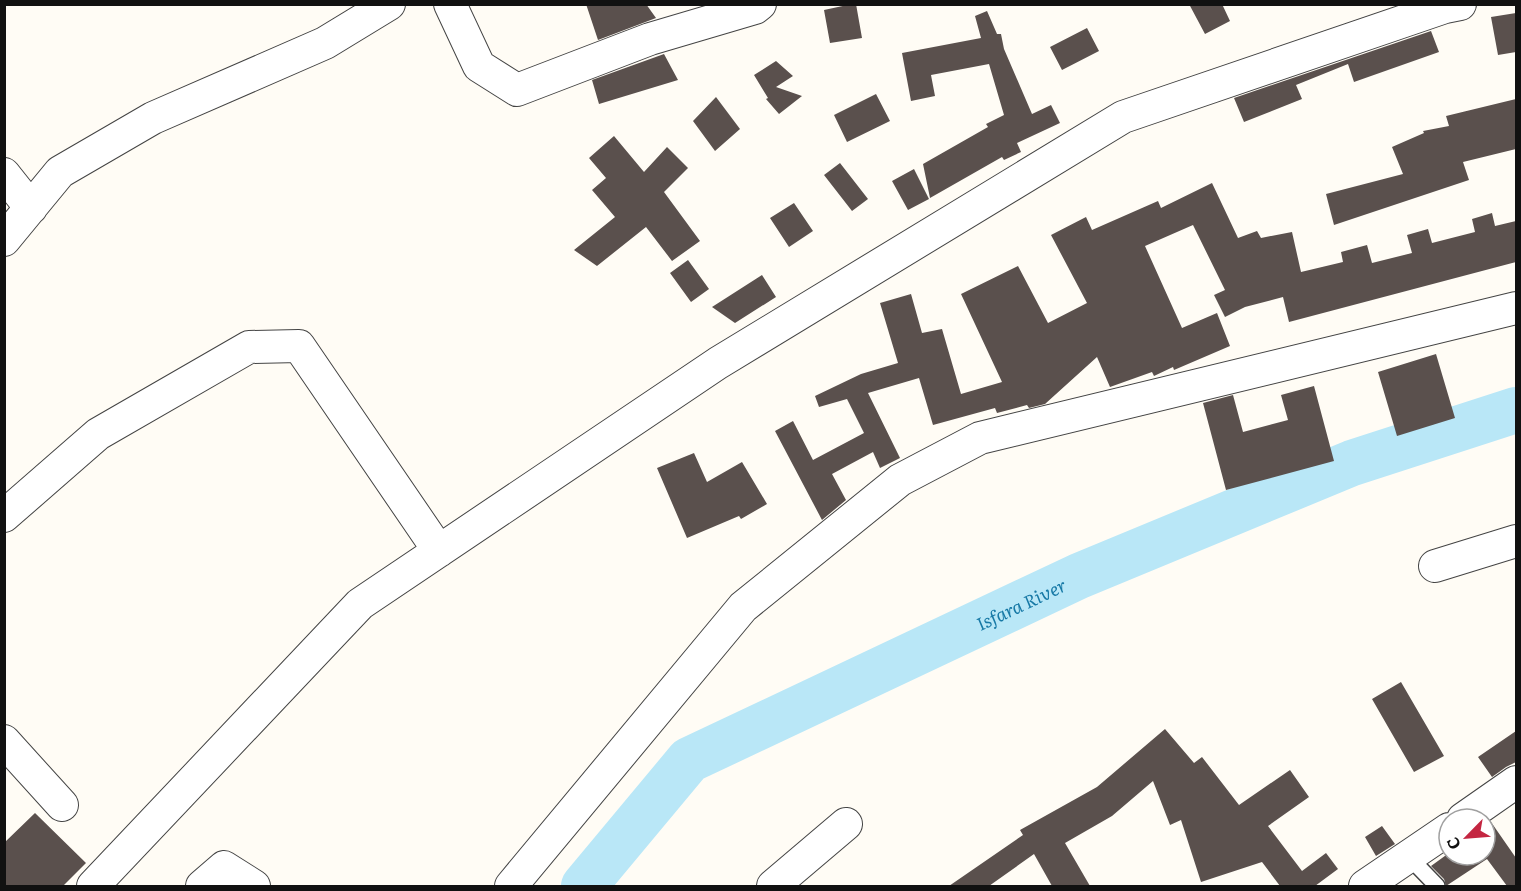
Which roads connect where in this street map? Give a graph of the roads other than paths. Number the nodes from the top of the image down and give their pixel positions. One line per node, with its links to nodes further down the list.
1 (389, 4): 6 (street)
2 (450, 4): 3 (street)
3 (760, 4)
4 (1460, 4): 11 (street)
5 (4, 174): 6 (street)
6 (31, 208): 7 (street)
7 (4, 240)
8 (1516, 308): 23 (street)
9 (4, 516): 11 (street)
10 (1516, 541): 12 (street)
11 (438, 551): 20 (street)
12 (1435, 566)
13 (4, 741): 15 (street)
14 (1516, 782): 16 (street)
15 (62, 805)
16 (1480, 807)
17 (846, 824): 24 (street)
18 (1437, 836): 19 (street)
19 (1409, 856): 25 (street); 26 (lane)
20 (93, 886)
21 (202, 886): 22 (street)
22 (254, 886)
23 (511, 886)
24 (773, 886)
25 (1365, 886)
26 (1437, 886)

